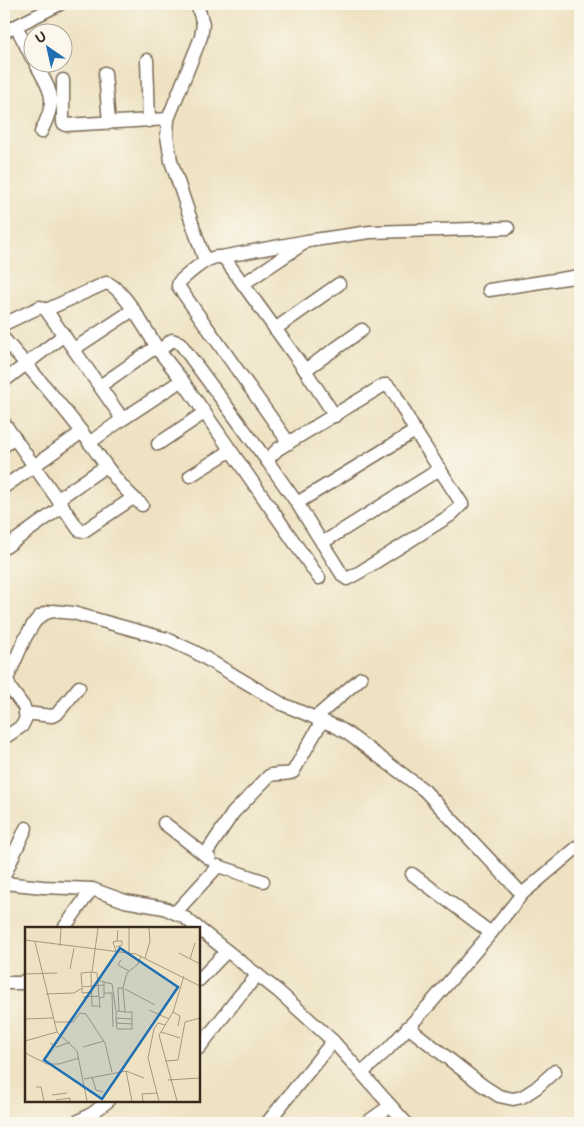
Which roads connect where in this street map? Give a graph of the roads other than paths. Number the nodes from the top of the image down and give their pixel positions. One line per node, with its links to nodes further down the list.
1 (60, 4): 3 (street)
2 (197, 4): 10 (street)
3 (16, 26): 4 (street); 5 (street)
4 (4, 32)
5 (22, 38)
6 (147, 60): 11 (street)
7 (40, 72): 13 (street)
8 (105, 73): 12 (street)
9 (63, 80): 12 (street)
10 (168, 119): 11 (street); 17 (street)
11 (149, 121): 12 (street)
12 (109, 123)
13 (40, 132)
14 (508, 228): 15 (street)
15 (307, 241): 16 (street); 19 (street)
16 (221, 257): 17 (street); 19 (street)
17 (205, 261): 44 (street)
18 (580, 276): 21 (street)
19 (243, 284): 25 (street)
20 (339, 284): 25 (street)
21 (489, 290)
22 (46, 310): 23 (street); 24 (street); 27 (street)
23 (133, 310): 29 (street); 30 (street)
24 (4, 324)
25 (275, 329): 32 (street)
26 (362, 330): 32 (street)
27 (64, 335): 29 (street); 31 (street)
28 (4, 339): 31 (street)
29 (74, 349): 35 (street)
30 (159, 351): 33 (street); 35 (street); 48 (street)
31 (26, 364): 34 (street); 41 (street)
32 (305, 370): 37 (street)
33 (182, 380): 36 (street); 38 (street)
34 (4, 381)
35 (100, 386): 38 (street)
36 (204, 413): 45 (street); 47 (street)
37 (334, 416): 40 (street); 44 (street)
38 (120, 421): 43 (street)
39 (4, 422): 42 (street)
40 (415, 431): 51 (street); 55 (street)
41 (82, 432): 43 (street); 49 (street)
42 (15, 438): 46 (street); 49 (street)
43 (89, 443): 50 (street)
44 (288, 443): 48 (street)
45 (158, 444)
46 (4, 446)
47 (230, 451): 52 (street); 58 (street)
48 (268, 462): 55 (street)
49 (34, 465): 53 (street); 54 (street)
50 (106, 466): 54 (street); 54 (street)
51 (440, 469): 56 (street); 56 (street)
52 (190, 476)
53 (4, 486)
54 (60, 502): 57 (street)
55 (296, 503): 56 (street)
56 (322, 543)
57 (6, 547)
58 (319, 578)
59 (6, 674): 62 (street); 63 (street)
60 (360, 678): 63 (street)
61 (79, 687): 62 (street)
62 (25, 713): 64 (street)
63 (318, 720): 68 (street); 75 (street)
64 (4, 738)
65 (164, 822): 68 (street)
66 (26, 828): 71 (street)
67 (580, 845): 75 (street)
68 (205, 855): 69 (street)
69 (218, 866): 72 (street); 76 (street)
70 (412, 874): 80 (street)
71 (4, 876)
72 (263, 882)
73 (4, 883): 74 (street)
74 (92, 889): 76 (street); 77 (street)
75 (522, 894): 80 (street)
76 (175, 912): 78 (street)
77 (65, 927)
78 (195, 927)
79 (200, 931): 81 (street)
80 (492, 933): 86 (street)
81 (227, 952): 82 (street); 83 (street)
82 (258, 976): 87 (street); 88 (street)
83 (200, 979)
84 (25, 981): 85 (street)
85 (4, 983)
86 (408, 1027): 89 (street); 90 (street)
87 (333, 1041): 90 (street); 94 (street)
88 (200, 1047)
89 (555, 1071)
90 (362, 1073): 92 (street)
91 (107, 1102): 93 (street)
92 (390, 1106): 95 (street); 96 (street)
93 (75, 1123)
94 (267, 1123)
95 (366, 1123)
96 (406, 1123)

